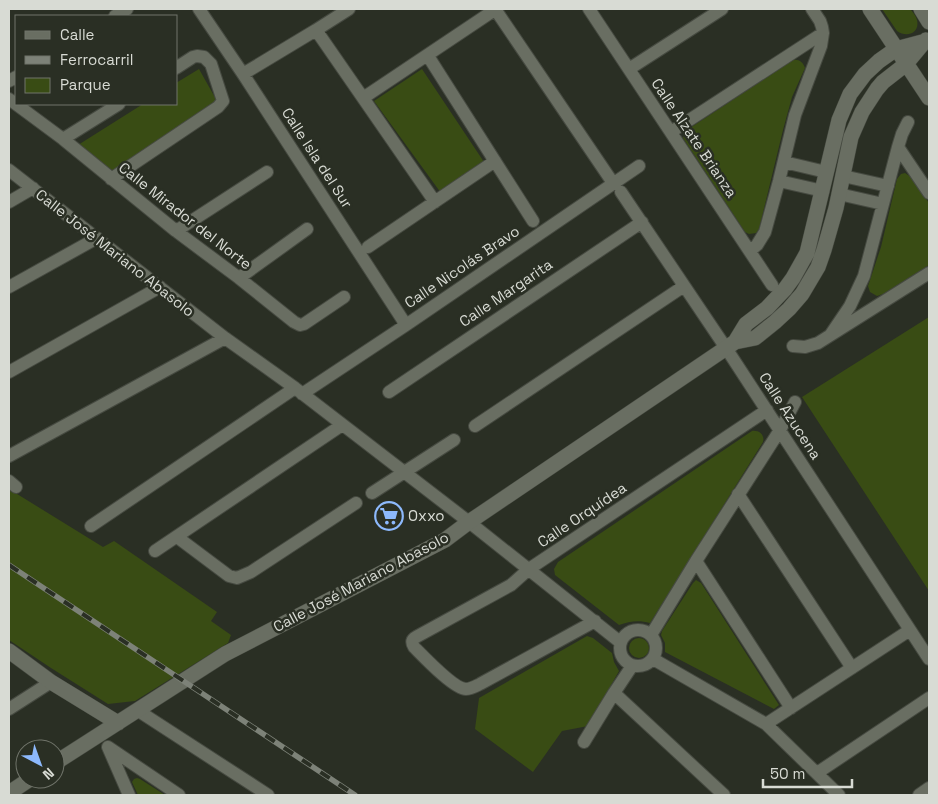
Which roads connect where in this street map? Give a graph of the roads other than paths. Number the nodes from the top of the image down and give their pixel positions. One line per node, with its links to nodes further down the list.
1 (199, 9): 18 (street, Calle Isla del Sur)
2 (348, 9): 10 (street)
3 (496, 9): 14 (street); 40 (street, Calle Azucena)
4 (589, 9): 17 (street, Calle Alzate Brianza)
5 (722, 9): 17 (street)
6 (812, 9): 11 (street)
7 (870, 9): 13 (street)
8 (921, 9): 9 (street)
9 (929, 22)
10 (316, 30): 18 (street); 19 (street)
11 (823, 33): 26 (street); 30 (street)
12 (927, 39): 13 (street, Calle José Mariano Abasolo); 15 (street, Calle José Mariano Abasolo)
13 (896, 49): 15 (street); 23 (street, Calle José Mariano Abasolo)
14 (428, 56): 19 (street); 29 (street)
15 (906, 64): 20 (street); 24 (street, Calle José Mariano Abasolo)
16 (178, 67): 36 (street)
17 (629, 69): 26 (street, Calle Alzate Brianza)
18 (243, 74): 61 (street, Calle Isla del Sur)
19 (363, 98): 45 (street)
20 (929, 98)
21 (18, 105): 27 (street, Calle Mirador del Norte)
22 (117, 105): 27 (street)
23 (845, 105): 24 (street); 34 (street, Calle José Mariano Abasolo)
24 (862, 112): 35 (street, Calle José Mariano Abasolo)
25 (908, 122): 28 (street)
26 (671, 132): 53 (street, Calle Alzate Brianza)
27 (63, 140): 36 (street, Calle Mirador del Norte)
28 (898, 147): 38 (street); 42 (street)
29 (496, 161): 45 (street); 47 (street)
30 (784, 162): 34 (street); 37 (street)
31 (639, 166): 40 (street, Calle Nicolás Bravo)
32 (9, 170): 39 (street, Calle José Mariano Abasolo)
33 (267, 172): 50 (street)
34 (826, 172): 35 (street); 41 (street, Calle José Mariano Abasolo)
35 (843, 176): 38 (street); 43 (street, Calle José Mariano Abasolo)
36 (111, 179): 50 (street, Calle Mirador del Norte)
37 (779, 181): 41 (street); 53 (street)
38 (888, 186): 46 (street)
39 (32, 188): 44 (street); 51 (street, Calle José Mariano Abasolo)
40 (617, 188): 48 (street, Calle Azucena); 61 (street, Calle Nicolás Bravo)
41 (823, 191): 43 (street); 64 (street, Calle José Mariano Abasolo)
42 (929, 193)
43 (839, 194): 46 (street); 64 (street, Calle José Mariano Abasolo)
44 (9, 202)
45 (435, 202): 52 (street)
46 (883, 204): 62 (street)
47 (533, 221)
48 (642, 222): 57 (street, Calle Azucena); 68 (street, Calle Margarita)
49 (308, 229): 55 (street)
50 (176, 231): 55 (street, Calle Mirador del Norte)
51 (97, 238): 58 (street); 59 (street, Calle José Mariano Abasolo)
52 (368, 247)
53 (750, 251): 56 (street, Calle Alzate Brianza)
54 (929, 273): 62 (street)
55 (239, 278): 60 (street, Calle Mirador del Norte)
56 (772, 285)
57 (684, 286): 64 (street, Calle Azucena); 72 (street)
58 (9, 287)
59 (160, 287): 63 (street, Calle José Mariano Abasolo); 66 (street)
60 (344, 297)
61 (406, 325): 67 (street, Calle Nicolás Bravo)
62 (832, 334): 65 (street)
63 (226, 338): 67 (street, Calle José Mariano Abasolo); 75 (street)
64 (731, 345): 70 (street, Calle Azucena); 80 (street, Calle José Mariano Abasolo)
65 (793, 346)
66 (9, 372)
67 (298, 391): 71 (street, Calle José Mariano Abasolo); 81 (street, Calle Nicolás Bravo)
68 (389, 392)
69 (795, 402): 73 (street)
70 (768, 410): 73 (street, Calle Azucena); 85 (street, Calle Orquídea)
71 (342, 424): 76 (street, Calle José Mariano Abasolo); 82 (street)
72 (475, 426)
73 (780, 430): 78 (street); 87 (street, Calle Azucena)
74 (454, 440): 76 (street)
75 (9, 456)
76 (404, 473): 77 (street); 80 (street, Calle José Mariano Abasolo)
77 (372, 493)
78 (738, 494): 84 (street); 94 (street)
79 (356, 503): 82 (street)
80 (469, 522): 85 (street, Calle José Mariano Abasolo); 100 (street, Calle José Mariano Abasolo)
81 (91, 526)
82 (177, 537): 83 (street)
83 (154, 551)
84 (696, 561): 88 (street); 98 (street)
85 (529, 569): 86 (street, Calle José Mariano Abasolo); 86 (street, Calle Orquídea)
86 (595, 621): 89 (street, Calle José Mariano Abasolo)
87 (910, 630): 92 (street, Calle Azucena); 94 (street)
88 (651, 635): 89 (street); 91 (street)
89 (620, 642): 93 (street)
90 (9, 651): 95 (street)
91 (653, 659): 93 (street); 102 (street)
92 (929, 659)
93 (632, 666): 96 (street)
94 (852, 668): 98 (street)
95 (51, 682): 99 (street); 101 (street)
96 (614, 692): 104 (street); 111 (street)
97 (929, 698): 106 (street)
98 (791, 708): 102 (street)
99 (9, 709)
100 (137, 710): 101 (street, Calle José Mariano Abasolo); 110 (street)
101 (118, 723): 103 (street, Calle José Mariano Abasolo)
102 (766, 724): 106 (street)
103 (104, 741): 105 (street, Calle José Mariano Abasolo); 108 (street); 109 (street)
104 (584, 742)
105 (65, 759)
106 (817, 773): 112 (street)
107 (929, 788): 113 (street)
108 (129, 795)
109 (179, 795)
110 (268, 795)
111 (724, 795)
112 (839, 795)
113 (919, 795)

